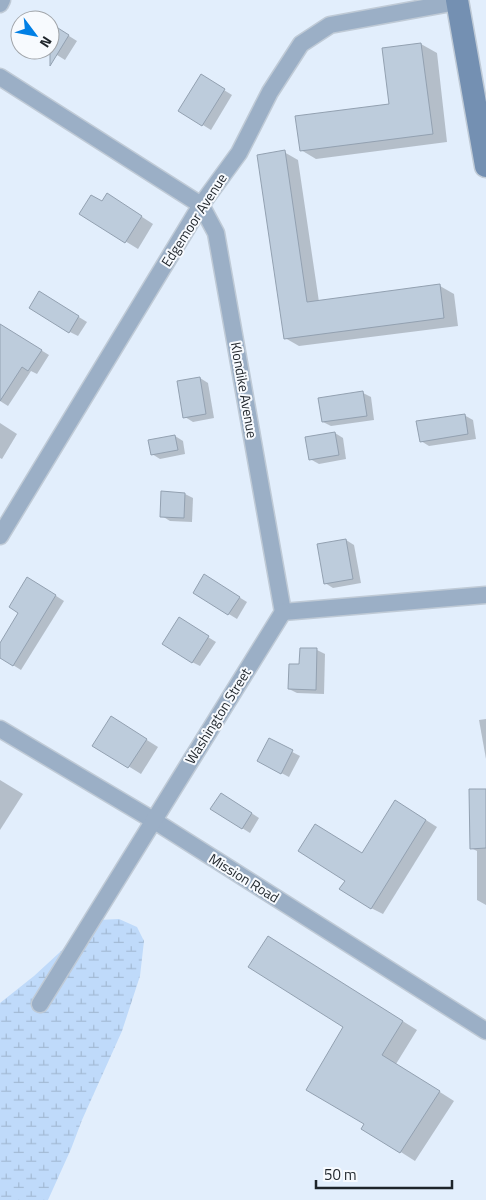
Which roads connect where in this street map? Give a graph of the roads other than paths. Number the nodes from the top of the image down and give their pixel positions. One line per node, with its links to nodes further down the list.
1 (2, 0): 3 (street)
2 (457, 1): 5 (main road); 6 (street, Edgemoor Avenue)
3 (0, 4)
4 (0, 77): 6 (street, Klondike Avenue)
5 (485, 156)
6 (201, 205): 7 (street, Edgemoor Avenue); 9 (street, Klondike Avenue)
7 (0, 536)
8 (486, 595): 9 (street)
9 (283, 612): 11 (street, Washington Street)
10 (0, 729): 11 (street, Mission Road)
11 (153, 820): 12 (street, Washington Street); 13 (street, Mission Road)
12 (40, 1004)
13 (486, 1031)

